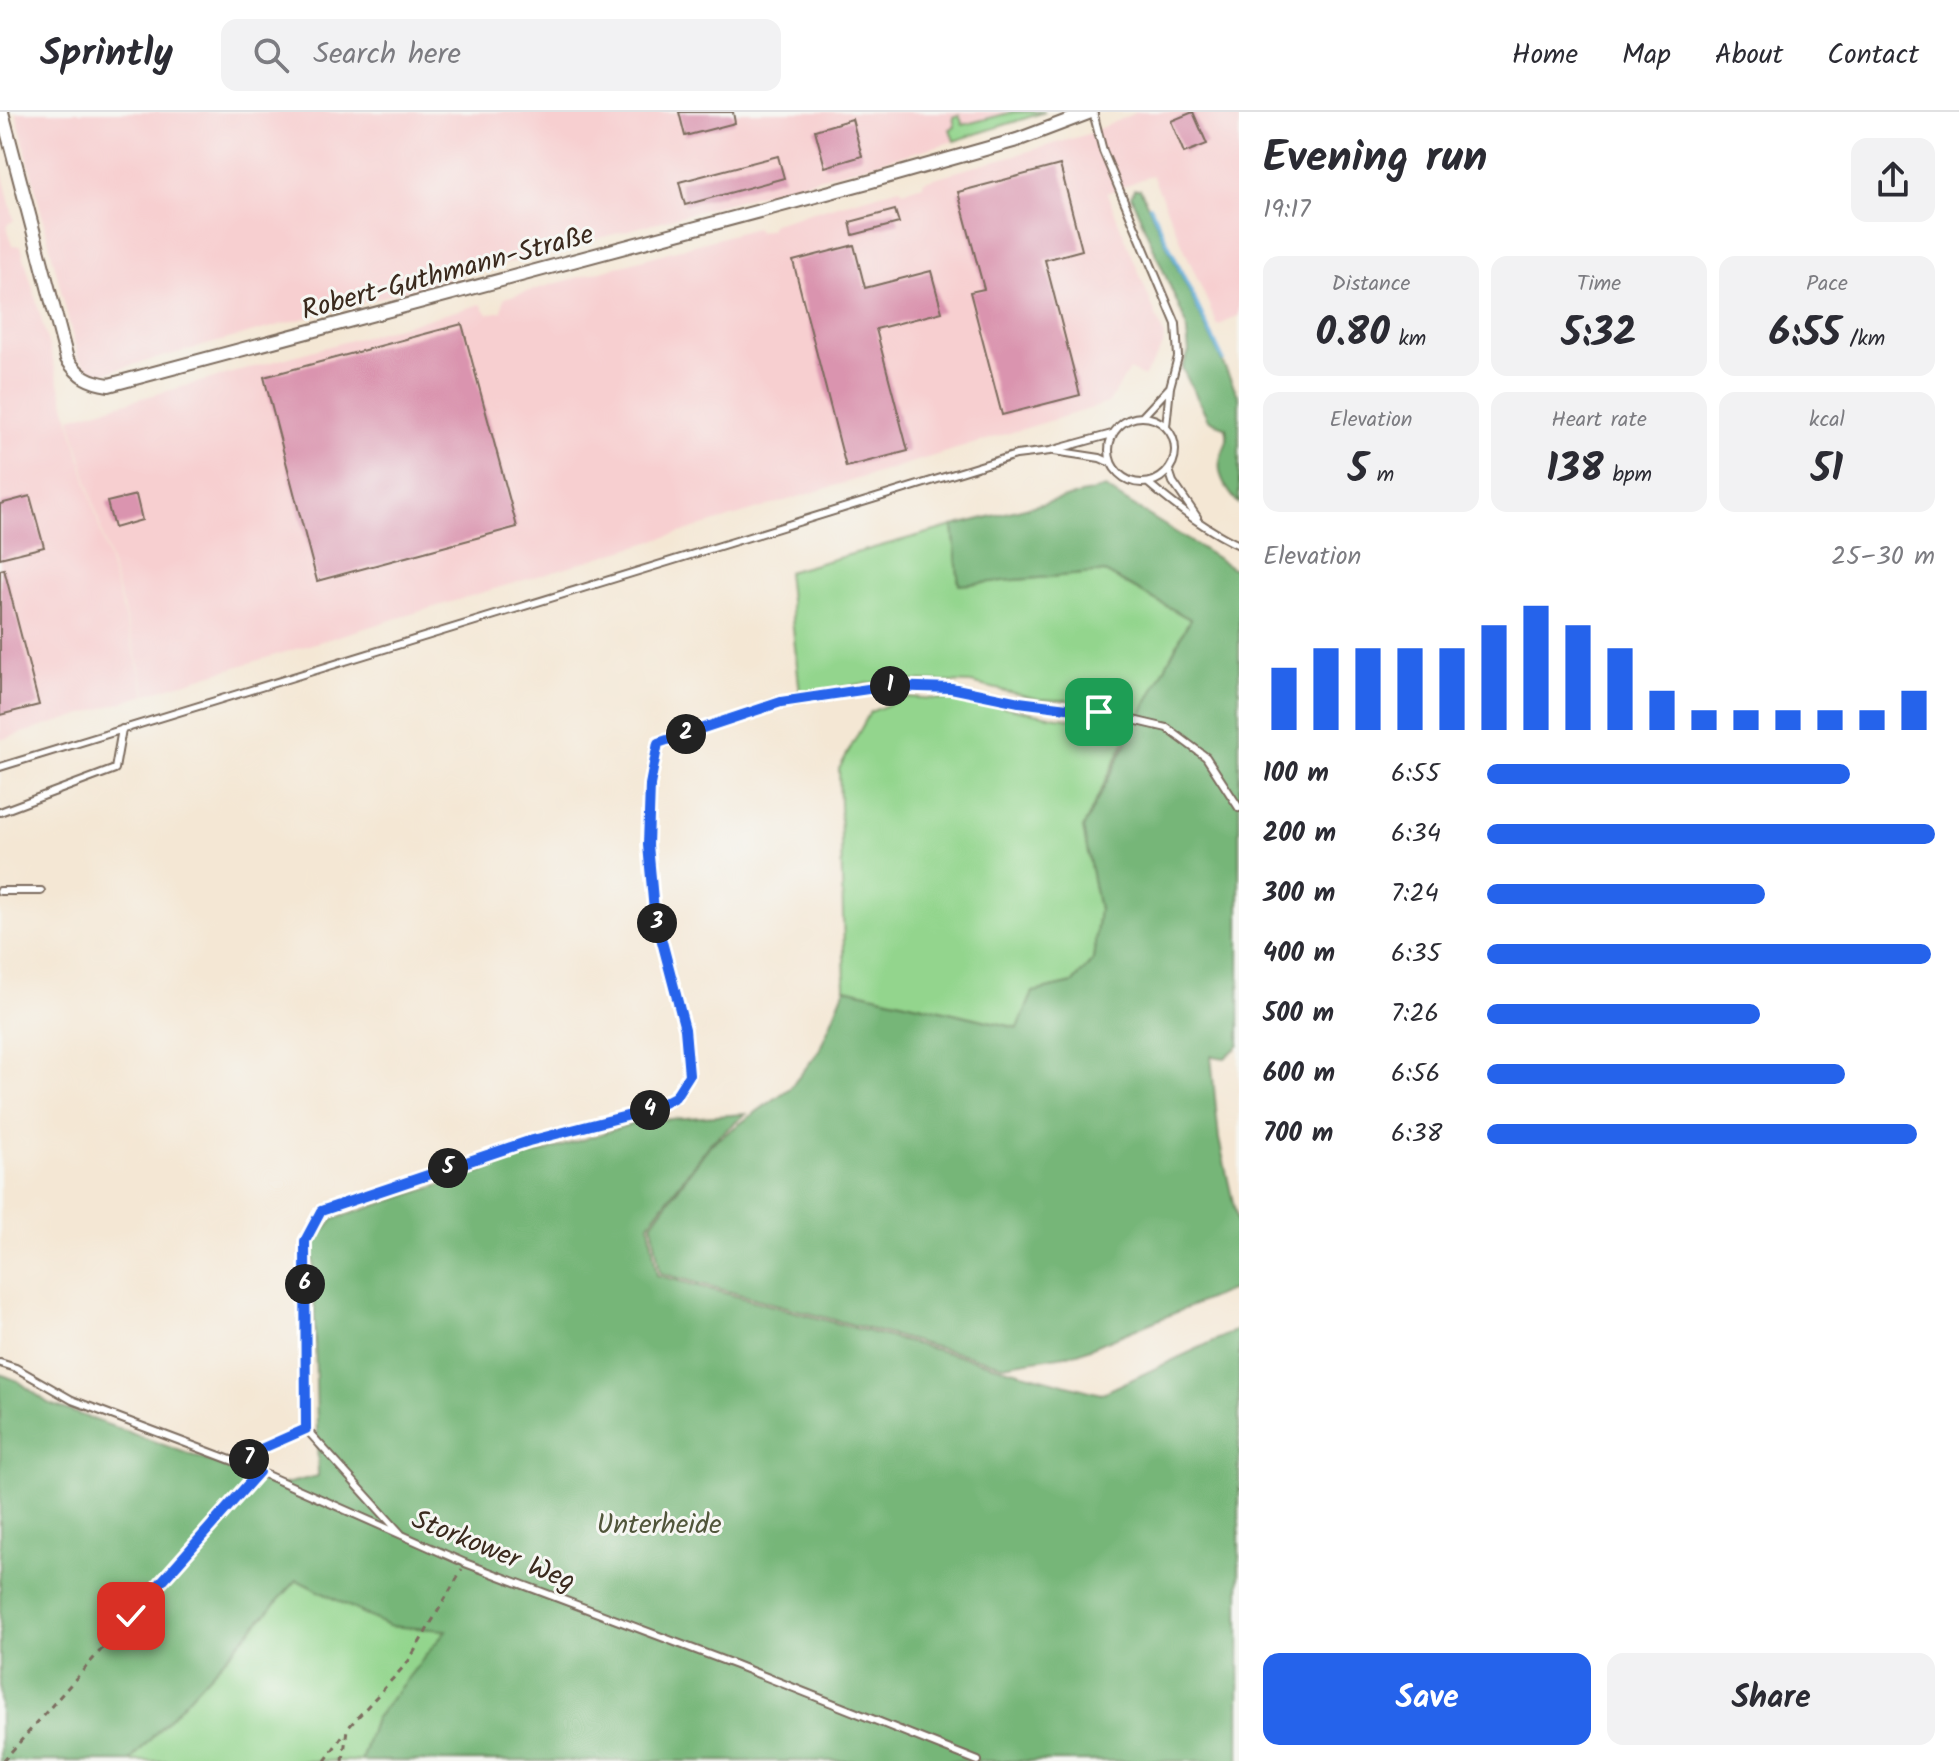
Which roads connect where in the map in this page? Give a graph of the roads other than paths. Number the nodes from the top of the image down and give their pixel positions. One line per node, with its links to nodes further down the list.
1 (2, 112): 2 (street, Robert-Guthmann-Straße)
2 (1092, 112): 3 (lane, Robert-Guthmann-Straße)
3 (1170, 387): 4 (lane); 5 (lane, Robert-Guthmann-Straße)
4 (1142, 417): 5 (lane); 6 (lane)
5 (1166, 427): 9 (lane)
6 (1112, 434): 7 (lane); 8 (lane)
7 (1050, 451): 8 (lane); 13 (lane)
8 (1111, 463): 10 (lane)
9 (1169, 470): 10 (lane); 11 (lane)
10 (1148, 483): 11 (lane)
11 (1201, 523): 12 (lane)
12 (1239, 545)
13 (122, 729): 14 (lane); 16 (lane)
14 (0, 767)
15 (1239, 808): 20 (lane)
16 (0, 813)
17 (0, 891): 18 (lane)
18 (41, 891)
19 (0, 1363): 21 (lane, Storkower Weg)
20 (306, 1429): 21 (lane); 22 (lane)
21 (244, 1465): 22 (lane, Storkower Weg)
22 (404, 1537): 23 (lane, Storkower Weg)
23 (978, 1761)

